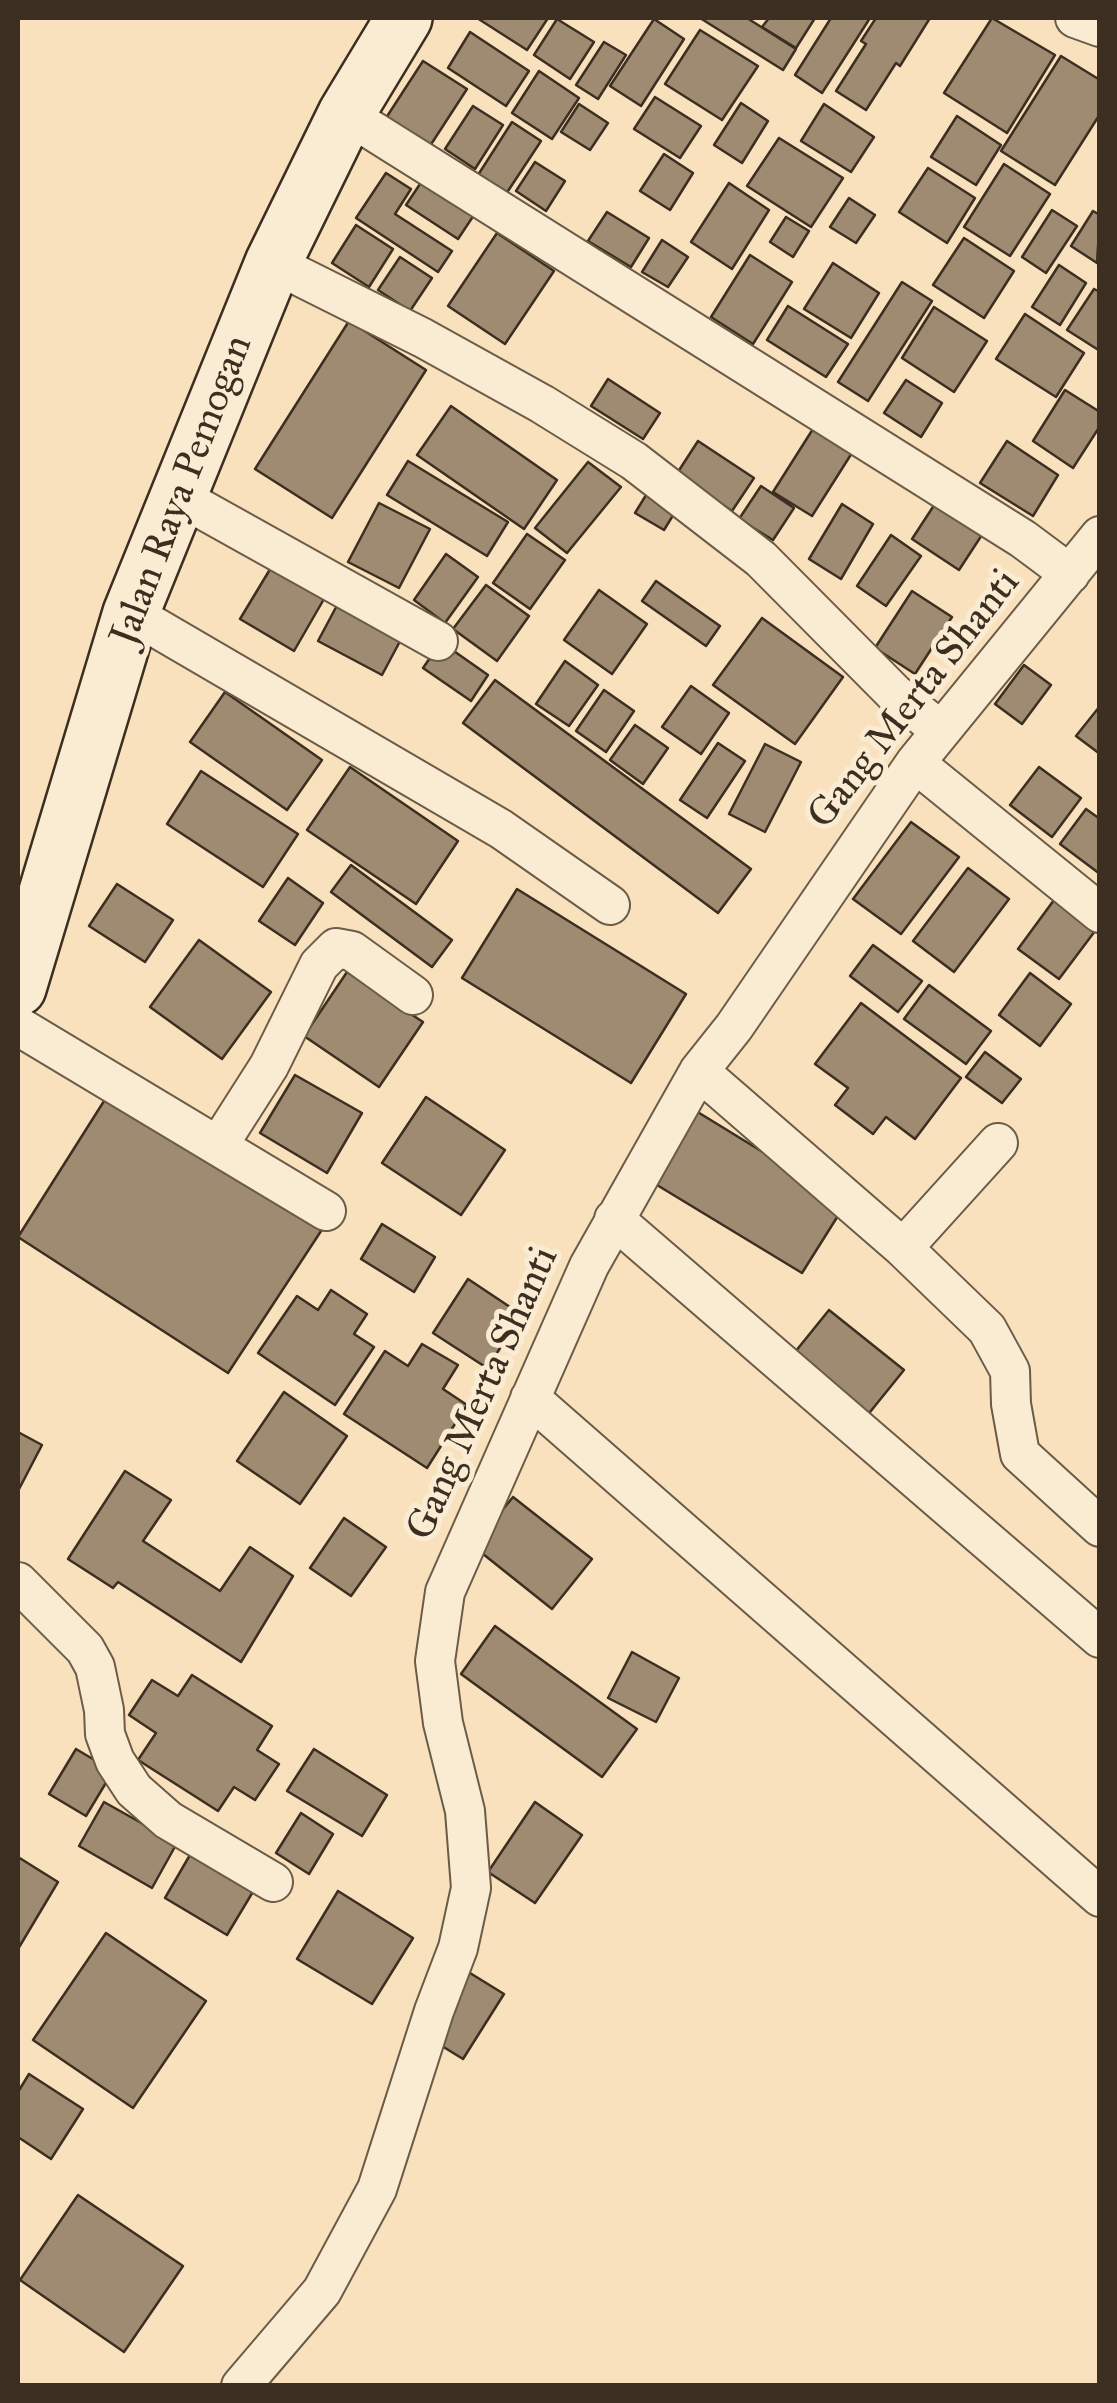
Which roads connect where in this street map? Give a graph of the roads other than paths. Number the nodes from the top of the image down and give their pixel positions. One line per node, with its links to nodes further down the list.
1 (404, 18): 4 (street, Jalan Raya Pemogan)
2 (1075, 18): 3 (street)
3 (1100, 27)
4 (346, 114): 5 (street, Jalan Raya Pemogan); 8 (street)
5 (273, 264): 6 (street, Jalan Raya Pemogan); 11 (street)
6 (180, 497): 9 (street, Jalan Raya Pemogan); 10 (street)
7 (1100, 536): 8 (street, Gang Merta Shanti)
8 (1066, 571): 11 (street, Gang Merta Shanti)
9 (132, 613): 13 (street); 15 (street, Jalan Raya Pemogan)
10 (438, 641)
11 (935, 726): 12 (street, Gang Merta Shanti)
12 (915, 762): 14 (street); 18 (street, Gang Merta Shanti)
13 (610, 905)
14 (1100, 913)
15 (18, 988)
16 (413, 996): 20 (street)
17 (18, 1026): 20 (street)
18 (699, 1071): 22 (street, Gang Merta Shanti); 23 (street)
19 (998, 1143): 23 (street)
20 (218, 1146): 21 (street)
21 (326, 1210)
22 (614, 1218): 24 (street, Gang Merta Shanti); 27 (street)
23 (902, 1248): 25 (street)
24 (530, 1398): 29 (street); 30 (street, Gang Merta Shanti)
25 (1100, 1527)
26 (18, 1582): 28 (street)
27 (1100, 1638)
28 (273, 1882)
29 (1100, 1897)
30 (242, 2386)

